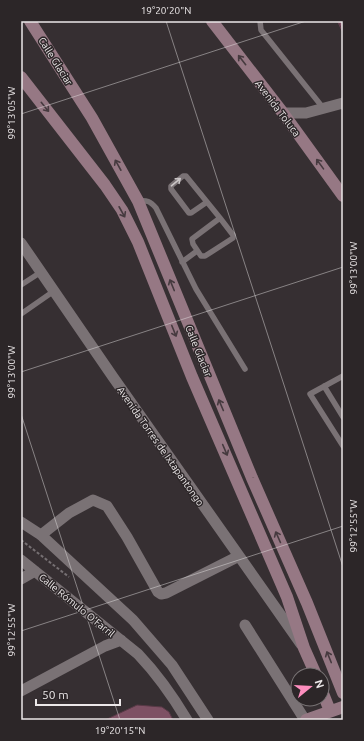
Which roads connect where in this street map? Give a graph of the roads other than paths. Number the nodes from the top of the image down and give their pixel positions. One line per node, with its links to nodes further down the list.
1 (30, 21): 9 (street, Calle Glaciar, one-way to 1)
2 (212, 21): 7 (street, Avenida Toluca, one-way to 2)
3 (260, 21): 6 (lane)
4 (21, 77): 14 (street, Calle Glaciar, one-way to 14)
5 (343, 103): 6 (street)
6 (324, 109): 7 (street)
7 (283, 113): 8 (street, Avenida Toluca, one-way to 7)
8 (343, 196)
9 (138, 201): 12 (street, Calle Glaciar); 16 (lane)
10 (207, 202): 10 (lane, one-way to 10); 11 (lane)
11 (220, 218): 15 (lane); 15 (lane)
12 (153, 236): 14 (street); 37 (street, Calle Glaciar, one-way to 12)
13 (21, 242): 17 (street, Avenida Torres de Ixtapantongo)
14 (138, 242): 34 (street, Calle Glaciar, one-way to 34)
15 (198, 251): 16 (lane)
16 (182, 262): 21 (lane)
17 (41, 272): 18 (lane); 19 (street, Avenida Torres de Ixtapantongo)
18 (21, 285)
19 (54, 291): 20 (lane); 28 (street, Avenida Torres de Ixtapantongo)
20 (21, 314)
21 (245, 369)
22 (343, 376): 23 (lane)
23 (324, 386): 24 (lane); 25 (lane)
24 (343, 417)
25 (343, 446)
26 (21, 522): 27 (street)
27 (41, 535): 28 (street); 42 (street)
28 (238, 556): 34 (street, Avenida Torres de Ixtapantongo)
29 (21, 560): 30 (street, Calle Rómulo O'Farril)
30 (35, 571): 31 (street); 33 (street, Calle Rómulo O'Farril)
31 (21, 579)
32 (245, 625): 43 (street)
33 (121, 640): 36 (street, Calle Rómulo O'Farril); 41 (street)
34 (304, 648): 35 (street, Calle Glaciar)
35 (312, 667)
36 (21, 692)
37 (343, 693)
38 (328, 707): 40 (street)
39 (343, 707): 40 (street)
40 (330, 711): 43 (street)
41 (187, 720)
42 (208, 720)
43 (306, 720)

